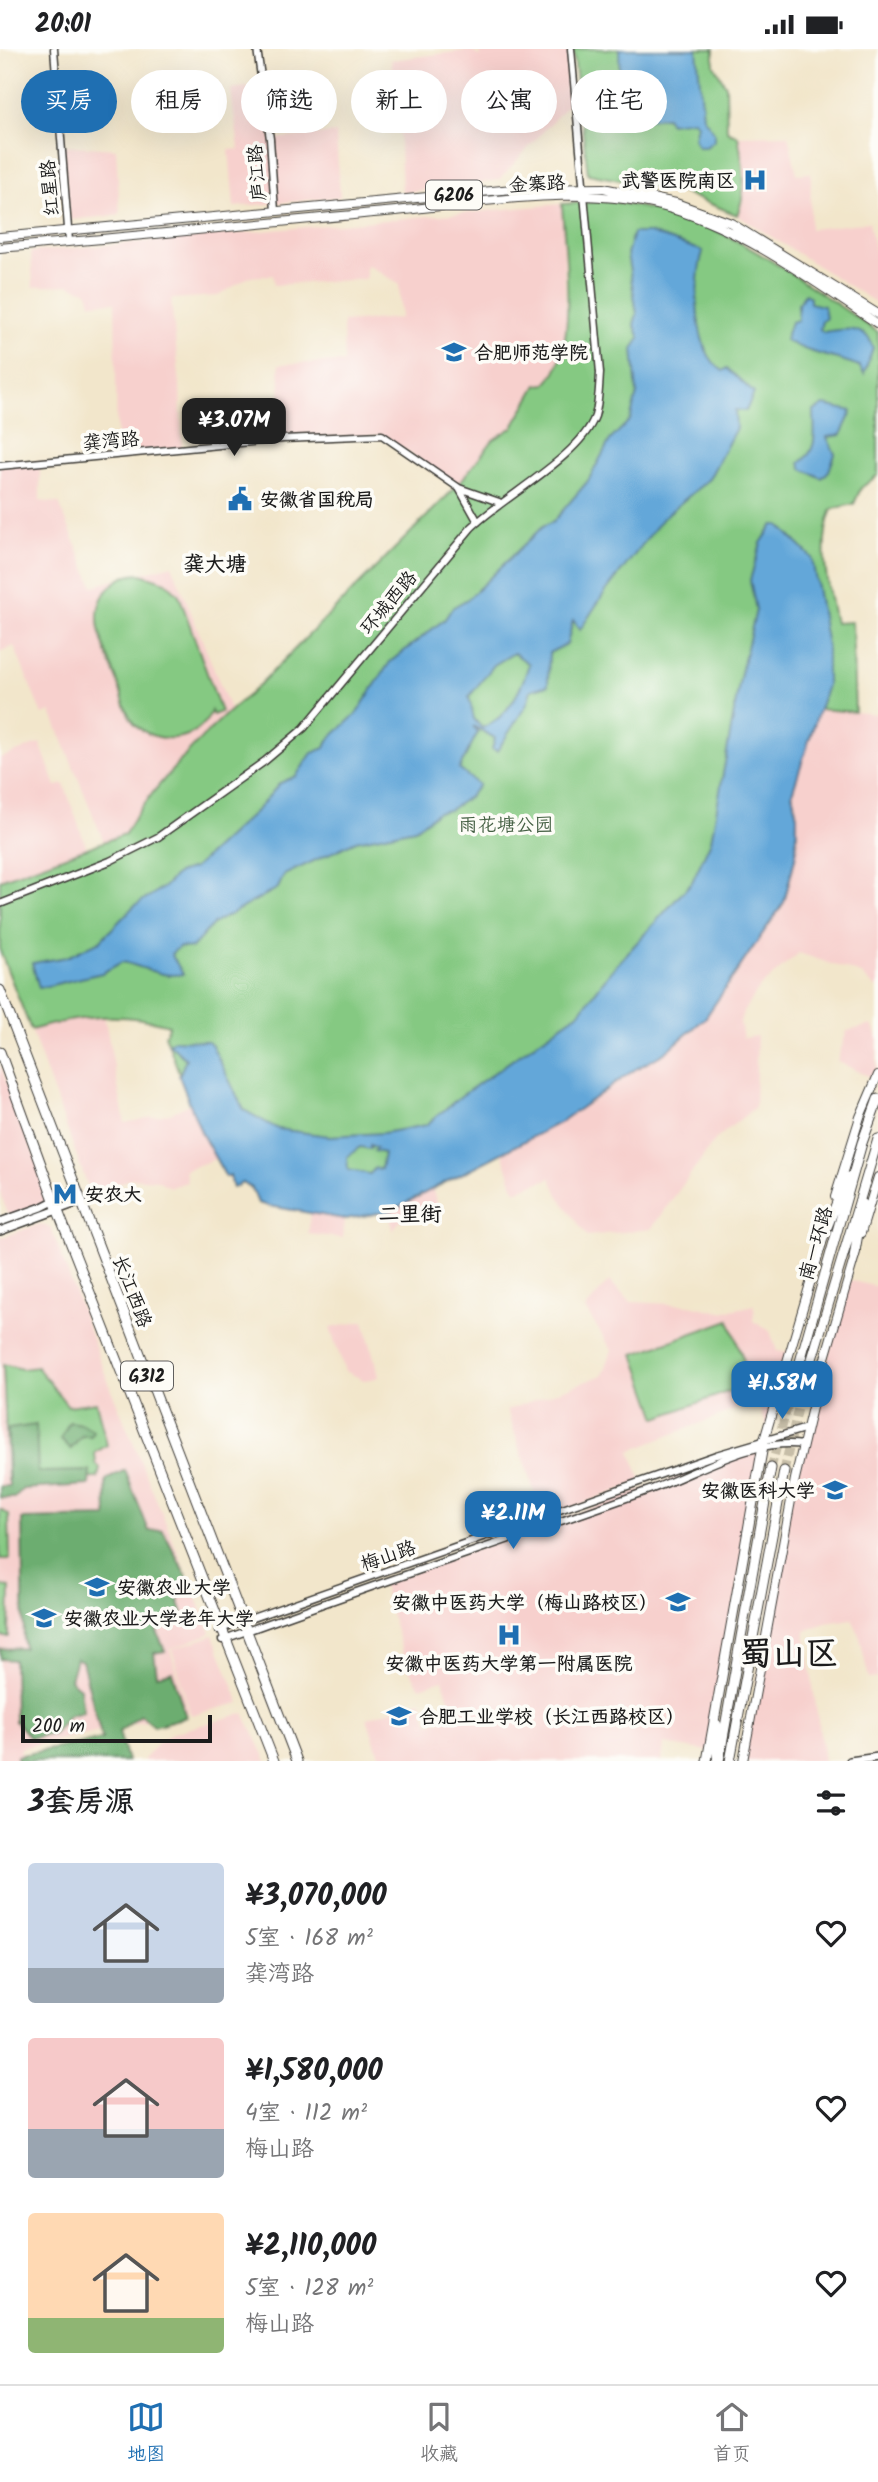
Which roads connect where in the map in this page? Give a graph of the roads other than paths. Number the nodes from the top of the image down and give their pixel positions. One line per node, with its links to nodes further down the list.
1 (54, 49): 6 (street, 红星路)
2 (257, 49): 5 (street, 庐江路)
3 (571, 49): 4 (street, 环城西路)
4 (583, 192): 5 (main road, 金寨路 / G206); 8 (main road, 金寨路); 10 (main road, 金寨路 / G206); 11 (main road, 金寨路); 14 (street, 环城西路)
5 (275, 211): 6 (main road, 金寨路 / G206)
6 (68, 231): 7 (main road, 金寨路 / G206); 8 (street, 红星路)
7 (0, 237)
8 (69, 241): 9 (main road, 金寨路)
9 (0, 248)
10 (878, 314)
11 (878, 324)
12 (0, 466): 13 (street, 龚湾路)
13 (459, 488): 14 (street); 15 (street)
14 (499, 502): 15 (street, 环城西路)
15 (478, 521): 16 (street, 环城西路)
16 (0, 904)
17 (0, 989): 25 (highway, 长江西路 / G312)
18 (0, 1052): 26 (highway, 长江西路 / G312)
19 (878, 1075): 31 (main road)
20 (877, 1101): 22 (highway, 南一环路)
21 (878, 1139): 23 (highway, 南一环路)
22 (862, 1143): 31 (highway); 33 (highway, 南一环路)
23 (869, 1167): 32 (highway); 34 (highway, 南一环路)
24 (878, 1177): 32 (main road)
25 (75, 1190): 26 (main road); 27 (highway, 长江西路 / G312)
26 (54, 1201): 28 (highway, 长江西路 / G312); 29 (main road)
27 (79, 1202): 28 (main road); 40 (highway, 长江西路 / G312)
28 (58, 1211): 30 (main road); 41 (highway, 长江西路 / G312)
29 (0, 1221)
30 (0, 1231)
31 (825, 1232): 36 (main road)
32 (854, 1257): 35 (main road)
33 (790, 1397)
34 (800, 1399)
35 (807, 1428): 36 (street, 梅山路); 37 (main road)
36 (763, 1443): 37 (street, 梅山路); 40 (street, 梅山路); 43 (highway)
37 (803, 1445): 50 (main road)
38 (772, 1468): 48 (highway)
39 (783, 1471): 49 (highway)
40 (245, 1627): 41 (street, 梅山路); 42 (street, 梅山路); 46 (highway, 长江西路 / G312)
41 (220, 1630): 42 (highway, 长江西路 / G312)
42 (224, 1639): 45 (highway, 长江西路 / G312)
43 (723, 1676): 47 (highway); 48 (main road)
44 (878, 1757): 51 (main road)
45 (274, 1761)
46 (297, 1761)
47 (707, 1761)
48 (718, 1761)
49 (730, 1761)
50 (743, 1761)
51 (850, 1761)

